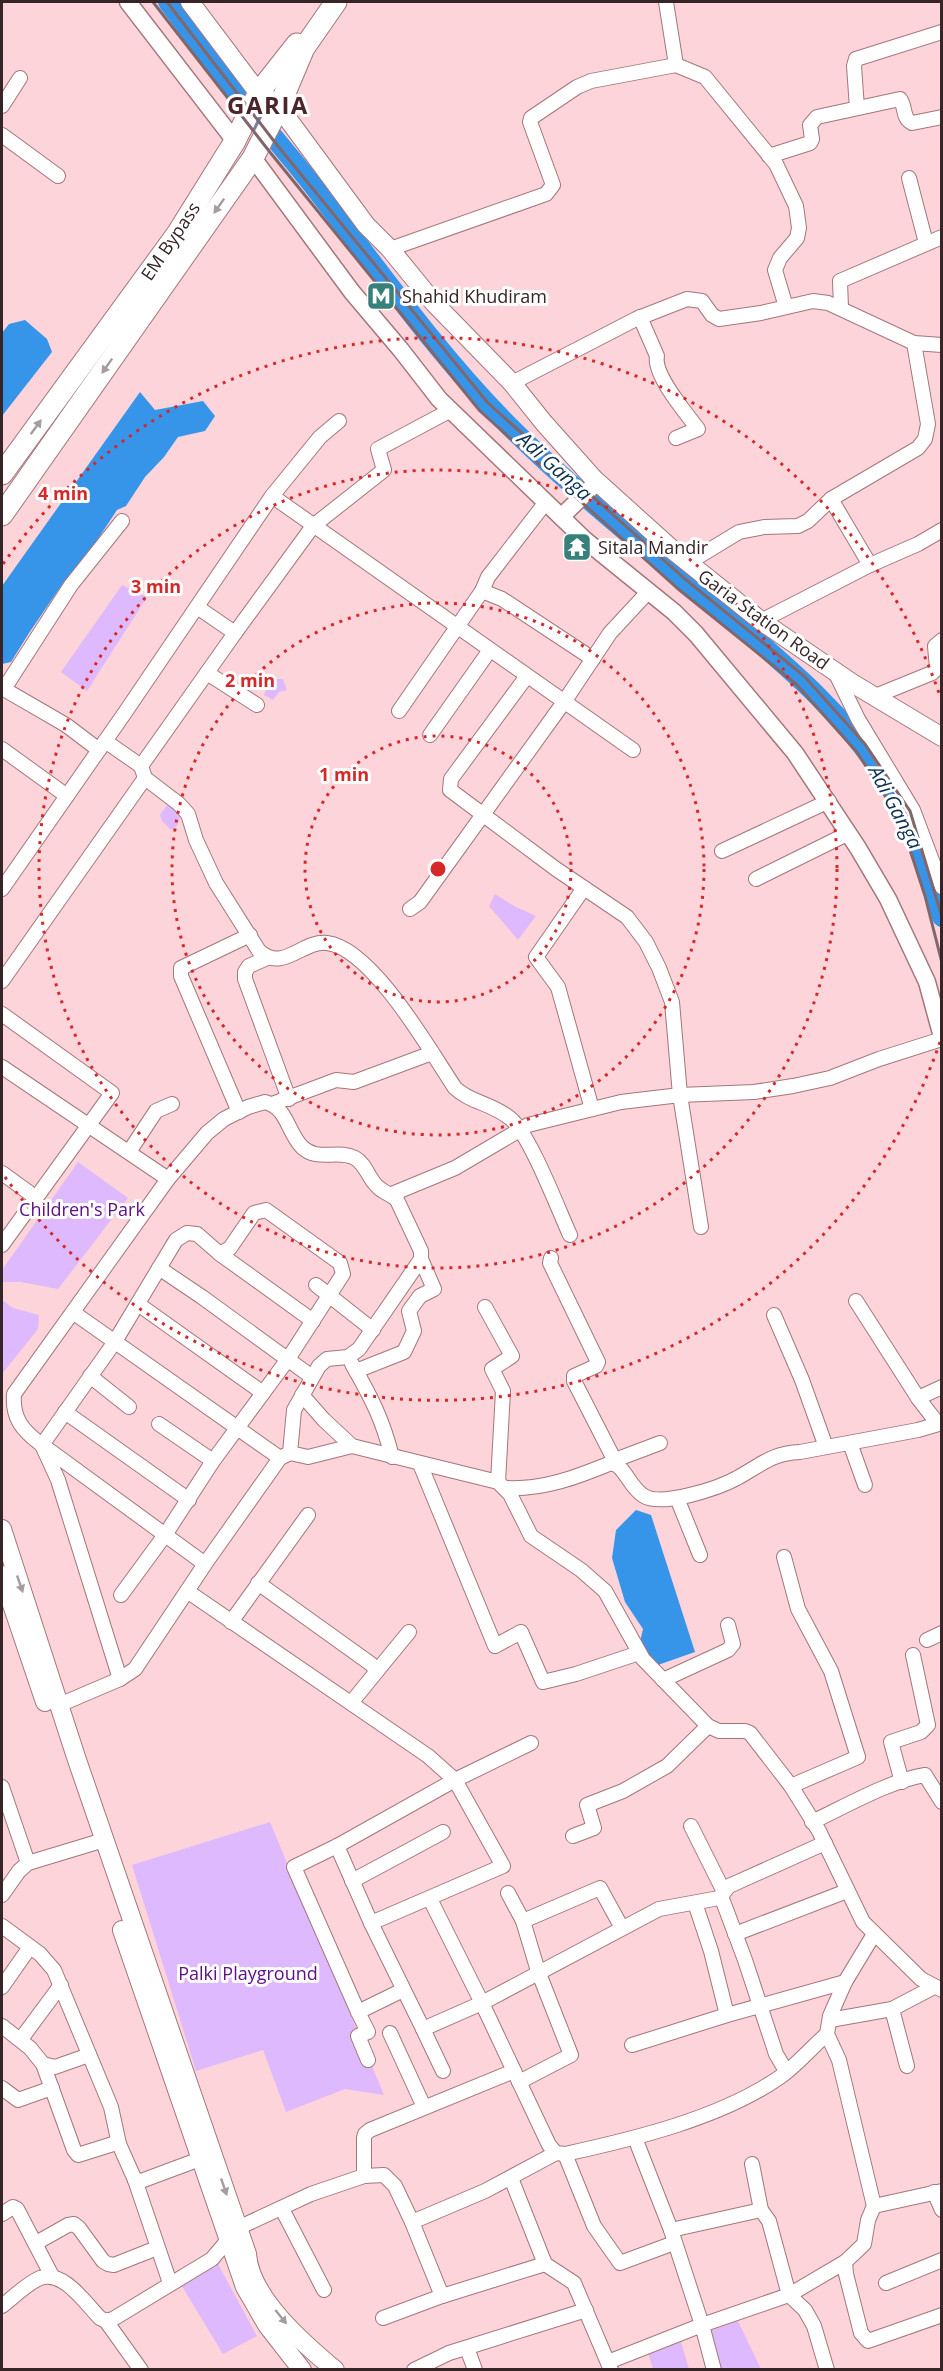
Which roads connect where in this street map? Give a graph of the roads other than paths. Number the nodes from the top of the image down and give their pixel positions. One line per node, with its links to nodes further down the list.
1 (128, 2): 15 (street)
2 (190, 2): 9 (main road, Garia Station Road)
3 (327, 2): 9 (main road, EM Bypass)
4 (336, 2): 12 (main road)
5 (666, 2): 7 (street)
6 (942, 32): 11 (street)
7 (676, 65): 17 (street); 22 (street)
8 (20, 78): 10 (street)
9 (257, 97): 12 (main road, Garia Station Road); 15 (main road, EM Bypass)
10 (2, 106)
11 (856, 108): 13 (street); 17 (street)
12 (276, 115): 16 (main road); 22 (main road, Garia Station Road)
13 (942, 117)
14 (2, 135): 18 (street)
15 (237, 136): 32 (main road, EM Bypass, one-way to 15)
16 (254, 154): 29 (street); 37 (main road, one-way to 37)
17 (769, 156): 23 (street)
18 (58, 176)
19 (909, 178): 21 (street)
20 (942, 237): 21 (street)
21 (926, 243): 24 (street)
22 (390, 249): 28 (main road, Garia Station Road)
23 (786, 307): 24 (street); 25 (street)
24 (841, 308): 26 (street)
25 (640, 318): 28 (street); 31 (street)
26 (914, 343): 27 (street); 35 (street)
27 (942, 345)
28 (512, 383): 33 (main road, Garia Station Road)
29 (451, 410): 36 (street); 40 (street)
30 (339, 421): 34 (street)
31 (676, 438)
32 (2, 474)
33 (597, 482): 38 (street); 42 (main road, Garia Station Road)
34 (272, 496): 40 (street); 46 (street)
35 (831, 499): 42 (street); 43 (street)
36 (546, 502): 38 (street); 44 (street)
37 (2, 515)
38 (561, 517): 45 (street)
39 (122, 521): 56 (street)
40 (313, 525): 48 (street); 49 (street)
41 (942, 530): 43 (street)
42 (688, 562): 47 (main road, Garia Station Road)
43 (870, 565): 47 (street)
44 (482, 591): 48 (street); 52 (street)
45 (648, 592): 52 (street); 68 (street)
46 (197, 607): 49 (street); 63 (street)
47 (761, 621): 53 (main road, Garia Station Road)
48 (457, 627): 51 (street); 60 (street)
49 (235, 633): 54 (street)
50 (942, 640): 57 (street)
51 (490, 650): 55 (street); 62 (street)
52 (593, 659): 58 (street)
53 (835, 671): 57 (main road, Garia Station Road); 73 (street)
54 (207, 674): 59 (street); 66 (street)
55 (527, 676): 58 (street); 69 (street)
56 (3, 688): 63 (street)
57 (873, 697): 61 (main road, Garia Station Road)
58 (564, 702): 65 (street); 69 (street)
59 (257, 705)
60 (399, 711)
61 (940, 734)
62 (430, 735)
63 (102, 746): 66 (street); 67 (street)
64 (2, 749): 67 (street)
65 (633, 750)
66 (143, 772): 77 (street); 79 (street)
67 (67, 795): 75 (street)
68 (829, 801): 70 (street); 71 (street)
69 (483, 815): 74 (street); 76 (street)
70 (849, 833): 72 (street); 81 (street)
71 (722, 851)
72 (756, 879)
73 (942, 887)
74 (584, 888): 84 (street); 88 (street)
75 (2, 889)
76 (410, 909)
77 (250, 935): 78 (street); 89 (street)
78 (267, 958): 82 (street); 85 (street)
79 (2, 981)
80 (2, 1014): 90 (street)
81 (941, 1035): 84 (street)
82 (432, 1053): 85 (street); 91 (street)
83 (2, 1067): 90 (street)
84 (680, 1095): 88 (street); 97 (street)
85 (289, 1099): 87 (street)
86 (172, 1104): 92 (street)
87 (272, 1104): 89 (street); 95 (street)
88 (592, 1109): 91 (street)
89 (239, 1112): 94 (street)
90 (87, 1126): 92 (street); 96 (street)
91 (520, 1128): 95 (street); 98 (street)
92 (129, 1152): 94 (street)
93 (2, 1173): 96 (street)
94 (168, 1179): 109 (street)
95 (392, 1194): 102 (street)
96 (35, 1197): 99 (street)
97 (701, 1227)
98 (570, 1235)
99 (2, 1245)
100 (220, 1254): 103 (street); 105 (street); 111 (street)
101 (551, 1258): 136 (street)
102 (422, 1259): 112 (street); 116 (street)
103 (159, 1268): 107 (street); 115 (street)
104 (316, 1285): 105 (street)
105 (329, 1295): 111 (street); 112 (street)
106 (856, 1301): 122 (street)
107 (138, 1304): 113 (street); 120 (street)
108 (485, 1307): 138 (street)
109 (74, 1313): 113 (street); 130 (street)
110 (774, 1315): 132 (street)
111 (313, 1321): 115 (street)
112 (373, 1330): 114 (street)
113 (114, 1343): 117 (street); 127 (street)
114 (348, 1357): 116 (street); 118 (street)
115 (288, 1359): 118 (street); 120 (street)
116 (356, 1371): 134 (street)
117 (90, 1376): 123 (street); 124 (street)
118 (312, 1377): 121 (street)
119 (942, 1387): 122 (street)
120 (263, 1393): 127 (street)
121 (302, 1395): 131 (street); 133 (street)
122 (918, 1398): 125 (street)
123 (129, 1407)
124 (65, 1412): 130 (street); 141 (street)
125 (940, 1423): 129 (street)
126 (159, 1424): 135 (street)
127 (238, 1428): 133 (street); 135 (street)
128 (660, 1443): 136 (street)
129 (850, 1443): 132 (street); 139 (street)
130 (42, 1445): 144 (street); 161 (street)
131 (352, 1446): 133 (street); 134 (street)
132 (826, 1448): 140 (street)
133 (285, 1456): 147 (street)
134 (392, 1457): 137 (street)
135 (213, 1461): 141 (street)
136 (616, 1462): 138 (street); 140 (street)
137 (420, 1464): 138 (street); 158 (street)
138 (502, 1485): 158 (street)
139 (865, 1485)
140 (677, 1498): 145 (street)
141 (189, 1500): 144 (street)
142 (308, 1515): 149 (street)
143 (2, 1529): 152 (main road, one-way to 152)
144 (165, 1535): 147 (street); 151 (street)
145 (700, 1555)
146 (783, 1557): 169 (street)
147 (205, 1564): 150 (street)
148 (2, 1575): 152 (main road)
149 (258, 1583): 153 (street); 160 (street)
150 (187, 1591): 153 (street); 161 (street)
151 (121, 1595)
152 (24, 1618): 164 (main road); 176 (main road)
153 (231, 1622): 163 (street)
154 (728, 1625): 162 (street)
155 (409, 1632): 160 (street)
156 (942, 1633): 157 (street)
157 (927, 1640)
158 (639, 1653): 162 (street)
159 (913, 1654): 168 (street)
160 (377, 1671): 163 (street)
161 (120, 1679): 164 (street)
162 (663, 1680): 165 (street)
163 (351, 1703): 167 (street)
164 (59, 1705): 176 (main road)
165 (708, 1726): 169 (street); 175 (street)
166 (531, 1743): 167 (street)
167 (455, 1780): 178 (street); 185 (street)
168 (902, 1782): 171 (street); 172 (street)
169 (791, 1786): 172 (street)
170 (2, 1787): 179 (street)
171 (942, 1802)
172 (812, 1822): 177 (street)
173 (691, 1826): 183 (street)
174 (443, 1832): 180 (street)
175 (573, 1836)
176 (98, 1842): 179 (street); 220 (main road)
177 (825, 1843): 181 (street); 183 (street)
178 (337, 1846): 180 (street); 203 (street)
179 (28, 1863): 184 (street)
180 (352, 1881): 188 (street)
181 (847, 1891): 191 (street); 192 (street)
182 (508, 1893): 187 (street)
183 (722, 1894): 186 (street); 191 (street)
184 (2, 1895)
185 (430, 1899): 188 (street); 200 (street)
186 (695, 1903): 190 (street); 204 (street)
187 (522, 1921): 190 (street); 194 (street)
188 (371, 1923): 199 (street)
189 (2, 1926): 193 (street)
190 (622, 1928): 194 (street)
191 (735, 1934): 201 (street)
192 (874, 1934): 195 (street); 198 (street)
193 (30, 1947): 196 (street); 197 (street)
194 (538, 1971): 200 (street); 217 (street)
195 (845, 1982): 201 (street); 206 (street)
196 (61, 1985): 209 (street); 211 (street)
197 (2, 1987)
198 (938, 1989): 202 (street)
199 (403, 1990): 203 (street); 207 (street)
200 (482, 2003): 207 (street); 217 (street)
201 (760, 2006): 204 (street); 216 (street)
202 (892, 2009): 206 (street); 214 (street)
203 (357, 2012): 212 (street)
204 (727, 2015): 210 (street)
205 (2, 2026): 209 (street)
206 (828, 2027): 216 (street); 231 (street)
207 (423, 2030): 215 (street)
208 (390, 2033): 221 (street)
209 (21, 2039): 213 (street)
210 (632, 2045)
211 (89, 2055): 213 (street); 223 (street)
212 (368, 2060)
213 (43, 2064): 219 (street)
214 (906, 2066)
215 (443, 2071)
216 (786, 2071): 222 (street)
217 (516, 2076): 221 (street); 224 (street)
218 (2, 2088): 219 (street)
219 (52, 2088): 223 (street)
220 (187, 2100): 225 (main road); 237 (main road, one-way to 237)
221 (424, 2106): 227 (street)
222 (635, 2138): 224 (street); 238 (street)
223 (119, 2144): 229 (street)
224 (561, 2154): 228 (street); 238 (street)
225 (200, 2159): 229 (street); 237 (main road)
226 (752, 2164): 233 (street)
227 (364, 2176): 232 (street); 236 (street)
228 (511, 2178): 236 (street); 243 (street)
229 (135, 2180): 240 (street)
230 (938, 2192): 231 (street); 234 (street)
231 (874, 2206): 242 (street)
232 (282, 2209): 237 (street); 248 (street)
233 (761, 2210): 238 (street); 249 (street)
234 (942, 2210)
235 (2, 2214): 239 (street)
236 (412, 2222): 250 (street)
237 (233, 2234): 246 (street); 260 (main road); 261 (main road, one-way to 261)
238 (673, 2237): 256 (street)
239 (36, 2244): 240 (street); 244 (street)
240 (157, 2248): 246 (street)
241 (939, 2261): 245 (street); 247 (street)
242 (845, 2262): 249 (street); 253 (street)
243 (545, 2264): 250 (street); 252 (street)
244 (52, 2276): 251 (street); 255 (street)
245 (942, 2277)
246 (170, 2283): 255 (street)
247 (886, 2283)
248 (324, 2290)
249 (789, 2295): 256 (street); 265 (street)
250 (442, 2296): 254 (street)
251 (2, 2306)
252 (586, 2310): 257 (street); 258 (street)
253 (942, 2315)
254 (383, 2318)
255 (106, 2321): 259 (street)
256 (702, 2325): 258 (street); 264 (street)
257 (467, 2348): 262 (street); 263 (street)
258 (610, 2366)
259 (141, 2370)
260 (302, 2370)
261 (335, 2370)
262 (414, 2370)
263 (475, 2370)
264 (714, 2370)
265 (828, 2370)

